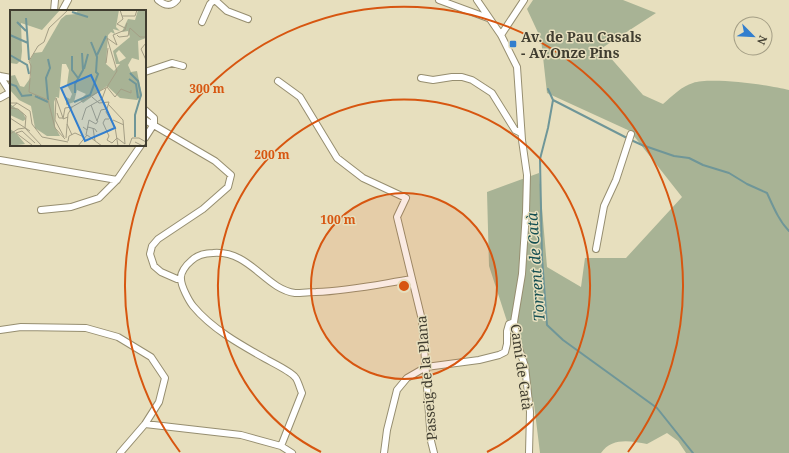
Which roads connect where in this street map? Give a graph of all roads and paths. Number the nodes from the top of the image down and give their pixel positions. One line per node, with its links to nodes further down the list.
1 (55, 0): 9 (street)
2 (68, 0): 10 (street)
3 (158, 0): 4 (street)
4 (177, 0)
5 (214, 0): 12 (street); 13 (street)
6 (439, 0): 11 (street)
7 (477, 0): 11 (street)
8 (524, 0): 14 (street)
9 (54, 10)
10 (63, 10)
11 (489, 18): 14 (street)
12 (248, 19)
13 (202, 22)
14 (501, 35): 26 (street, Camí de Catà)
15 (183, 66): 16 (street)
16 (146, 72)
17 (0, 76): 18 (street); 21 (street)
18 (10, 78)
19 (421, 78): 26 (street)
20 (278, 81): 35 (street, Passeig de la Plana)
21 (10, 92): 22 (street)
22 (0, 98)
23 (146, 111): 25 (street)
24 (146, 120): 25 (street)
25 (154, 124): 28 (street); 34 (street)
26 (521, 133): 36 (street, Camí de Catà)
27 (631, 134): 33 (street)
28 (146, 136)
29 (140, 146): 31 (street)
30 (0, 160): 31 (street)
31 (117, 180): 32 (street)
32 (42, 210)
33 (596, 249)
34 (181, 279): 35 (street); 40 (street)
35 (412, 279): 38 (street, Passeig de la Plana)
36 (514, 322): 38 (street); 45 (street, Camí de Catà)
37 (0, 330): 39 (street)
38 (426, 368): 43 (street); 44 (street, Passeig de la Plana)
39 (145, 424): 40 (street); 41 (street)
40 (281, 446): 42 (street)
41 (120, 453)
42 (292, 453)
43 (384, 453)
44 (434, 453)
45 (529, 453)

